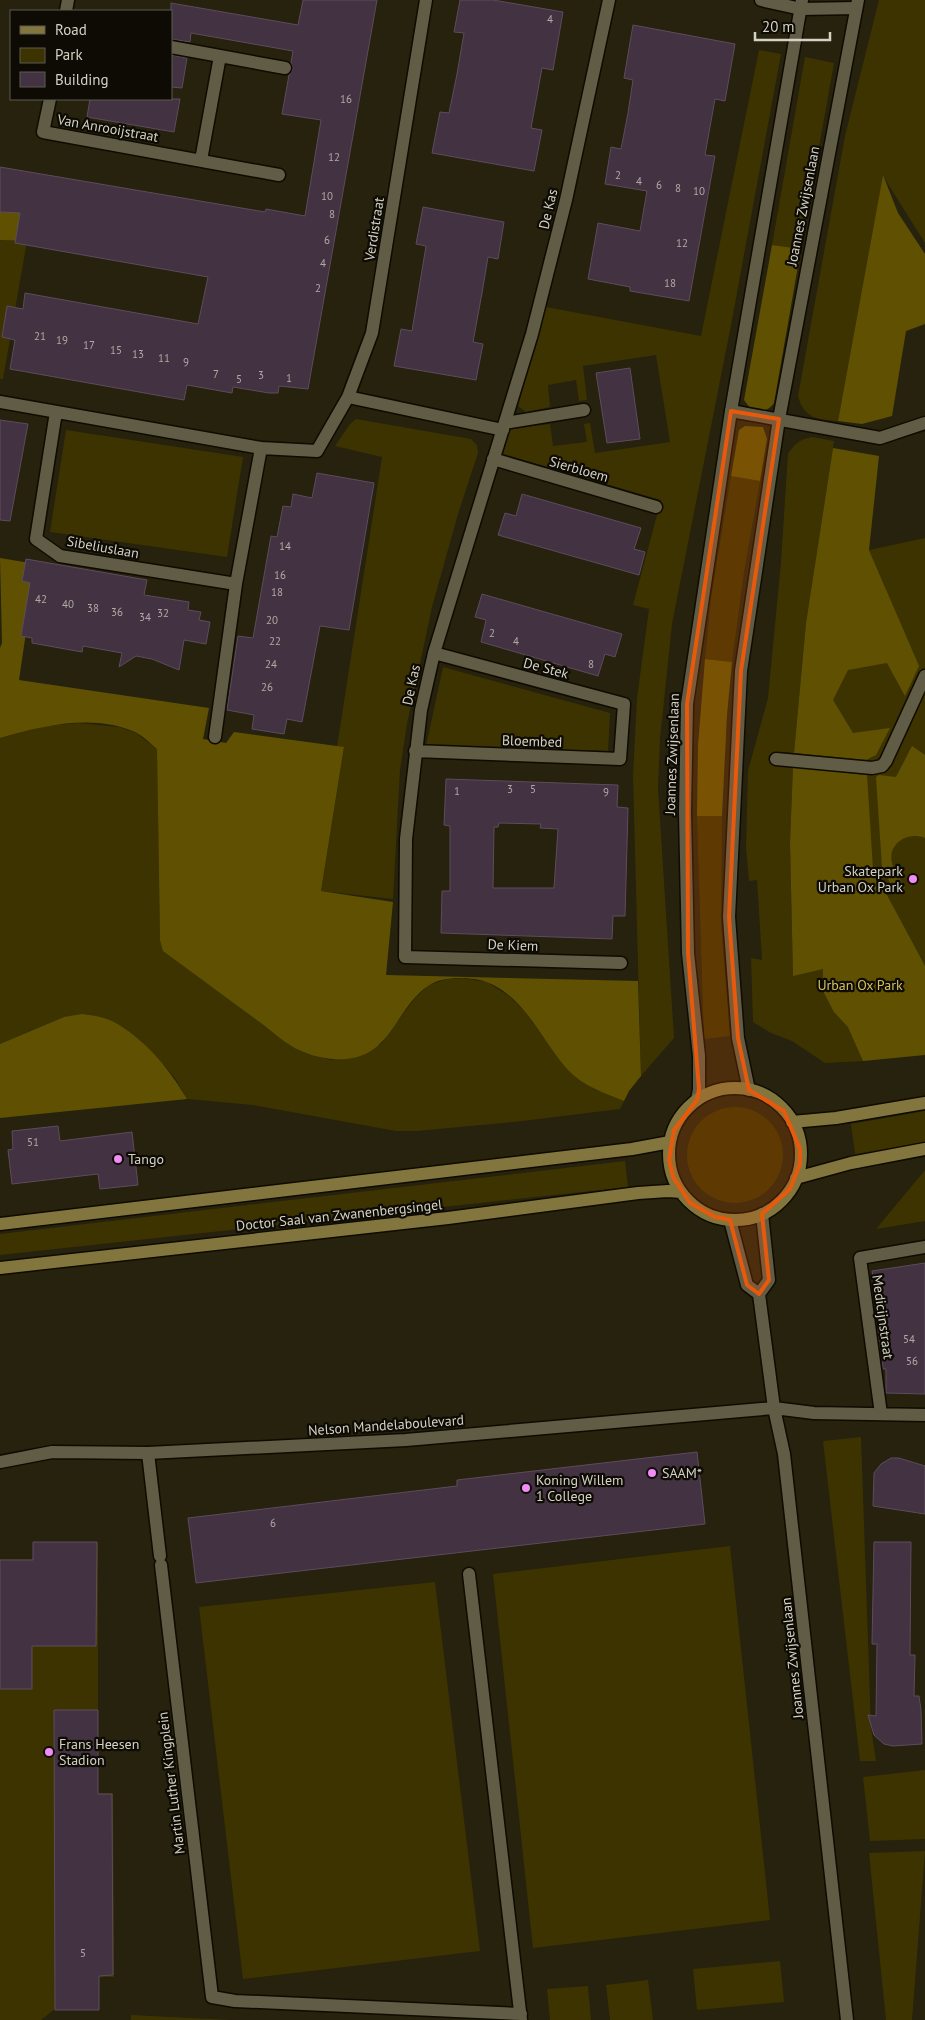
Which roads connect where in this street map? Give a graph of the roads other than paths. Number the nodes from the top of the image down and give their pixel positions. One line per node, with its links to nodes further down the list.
1 (426, 0): 13 (street, Verdistraat)
2 (609, 0): 20 (street, De Kas)
3 (761, 0): 5 (street)
4 (840, 0): 6 (street)
5 (802, 4): 6 (street); 16 (street, Joannes Zwijsenlaan)
6 (857, 4): 18 (street, Joannes Zwijsenlaan)
7 (172, 47): 8 (street)
8 (220, 56): 9 (street); 11 (street)
9 (285, 68)
10 (50, 100): 11 (street, Van Anrooijstraat)
11 (201, 160): 12 (street, Van Anrooijstraat)
12 (279, 175)
13 (348, 397): 20 (street); 21 (street, Verdistraat)
14 (0, 402): 17 (street)
15 (584, 410): 20 (street)
16 (731, 411): 18 (street); 34 (street, Joannes Zwijsenlaan)
17 (56, 412): 21 (street); 24 (street, Sibeliuslaan)
18 (779, 419): 19 (street); 33 (street, Joannes Zwijsenlaan)
19 (925, 423)
20 (504, 427): 22 (street, De Kas)
21 (261, 448): 24 (street)
22 (493, 459): 23 (street, Sierbloem); 25 (street, De Kas)
23 (656, 507)
24 (236, 584): 28 (street)
25 (434, 653): 27 (street, De Stek); 29 (street, De Kas)
26 (925, 676): 30 (street)
27 (622, 732): 29 (street, Bloembed)
28 (215, 737)
29 (415, 751): 31 (street, De Kas)
30 (776, 759)
31 (405, 957): 32 (street, De Kiem)
32 (621, 963)
33 (749, 1090): 34 (main road); 36 (main road)
34 (697, 1100): 37 (main road)
35 (925, 1102): 36 (main road)
36 (792, 1122): 39 (main road)
37 (670, 1142): 40 (main road); 43 (main road)
38 (925, 1149): 39 (main road)
39 (796, 1178): 41 (main road)
40 (681, 1192): 42 (main road); 45 (main road, Doctor Saal van Zwanenbergsingel)
41 (762, 1214): 42 (main road); 46 (street)
42 (730, 1220): 46 (street)
43 (0, 1224)
44 (925, 1247): 48 (street, Medicijnstraat)
45 (0, 1268)
46 (759, 1294): 47 (street, Joannes Zwijsenlaan)
47 (774, 1408): 48 (street); 50 (street, Nelson Mandelaboulevard); 54 (street, Joannes Zwijsenlaan)
48 (881, 1414): 49 (street)
49 (925, 1415)
50 (148, 1453): 51 (street, Nelson Mandelaboulevard); 53 (street, Martin Luther Kingplein)
51 (0, 1462)
52 (469, 1574): 53 (street)
53 (521, 2017)
54 (847, 2020)

